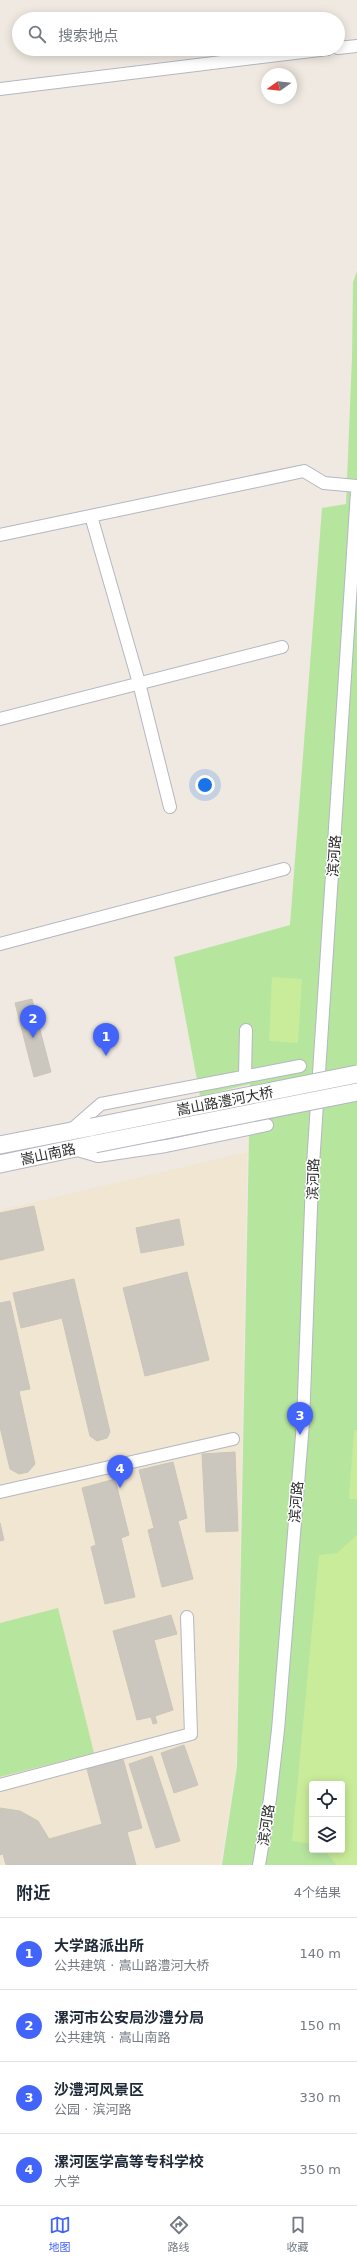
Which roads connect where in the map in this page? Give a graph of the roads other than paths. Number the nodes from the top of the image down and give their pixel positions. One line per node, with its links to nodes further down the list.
1 (357, 46): 2 (street)
2 (345, 47)
3 (271, 56): 4 (street)
4 (0, 89)
5 (357, 486): 7 (street)
6 (357, 492): 31 (street, 滨河路)
7 (91, 516): 8 (street); 10 (street)
8 (0, 535)
9 (282, 647): 10 (street)
10 (139, 683): 11 (street); 12 (street)
11 (0, 719)
12 (170, 807)
13 (284, 869): 14 (street)
14 (0, 944)
15 (246, 1030): 18 (street)
16 (300, 1066): 18 (street)
17 (357, 1074): 21 (main road, 嵩山路澧河大桥, bridge)
18 (245, 1076): 22 (street)
19 (357, 1092): 23 (main road, 嵩山路澧河大桥, bridge)
20 (267, 1125): 25 (street)
21 (92, 1127): 22 (main road, 嵩山南路)
22 (70, 1131): 24 (main road, 嵩山南路)
23 (95, 1144): 25 (main road, 嵩山南路)
24 (0, 1145)
25 (73, 1148): 26 (main road, 嵩山南路)
26 (0, 1164)
27 (233, 1439): 28 (street)
28 (0, 1492)
29 (187, 1617): 30 (street)
30 (0, 1784)
31 (259, 1865)

